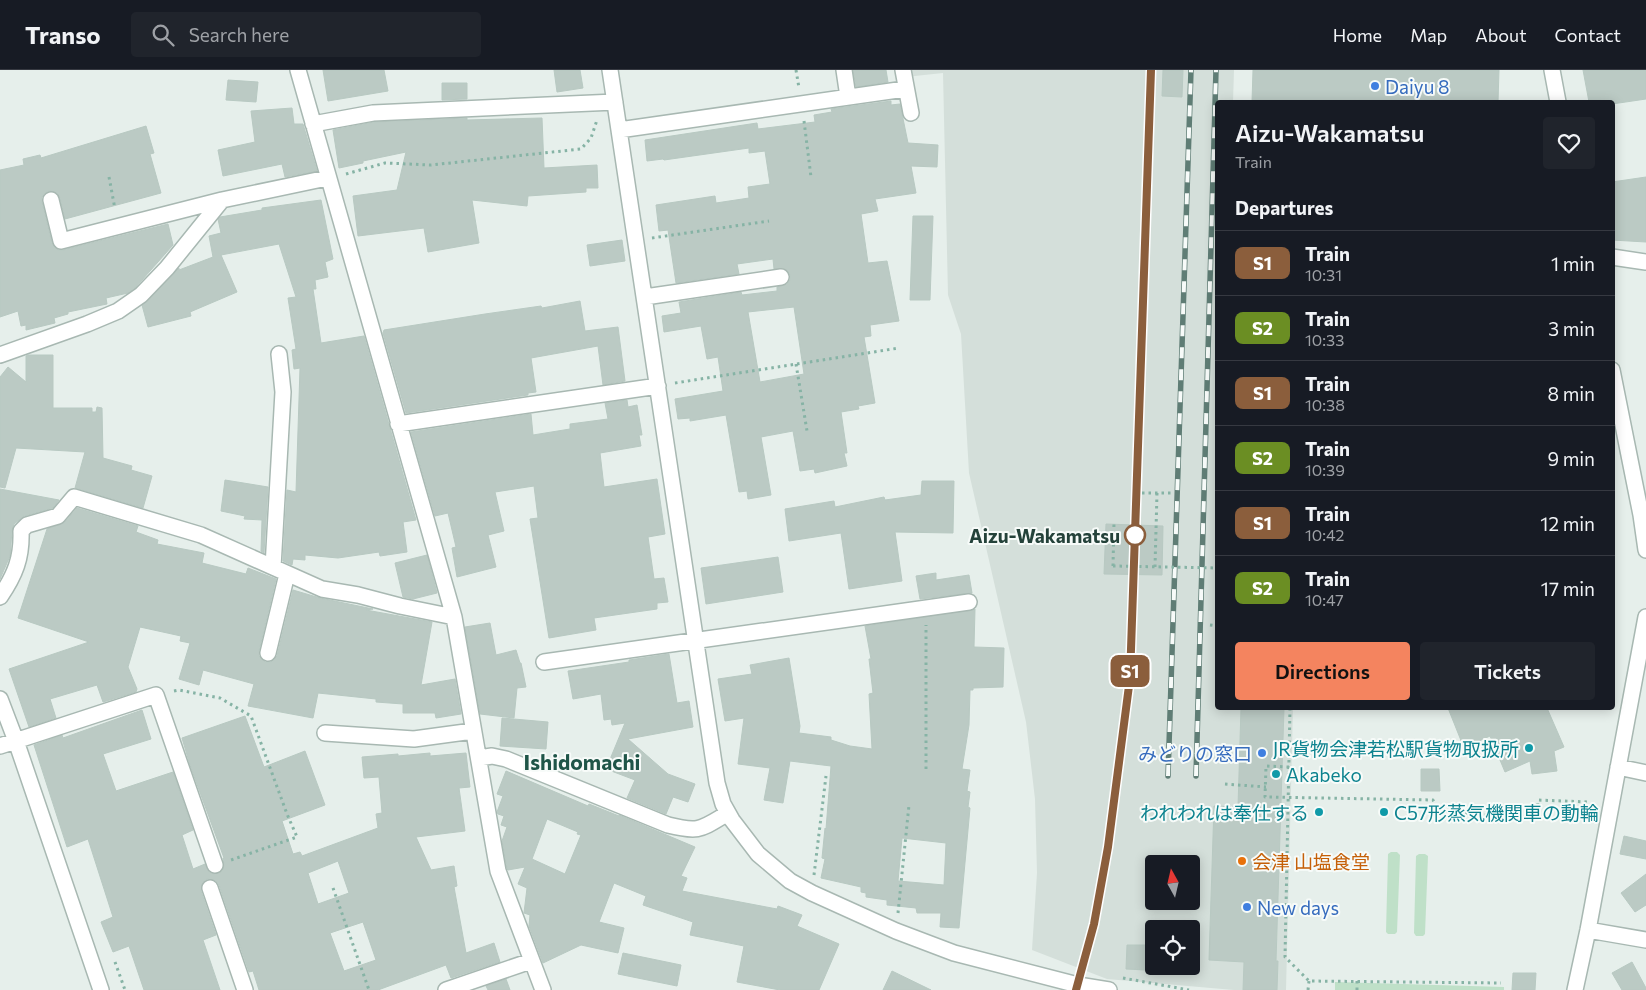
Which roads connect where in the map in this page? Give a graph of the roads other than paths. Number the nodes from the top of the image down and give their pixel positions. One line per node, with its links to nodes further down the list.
1 (298, 70): 11 (street)
2 (610, 70): 9 (street)
3 (844, 70): 7 (street)
4 (903, 70): 6 (street)
5 (1552, 70): 8 (street)
6 (906, 89): 7 (street); 10 (street)
7 (848, 97): 12 (street)
8 (1558, 100)
9 (609, 103): 11 (street); 12 (street)
10 (911, 113)
11 (313, 124): 13 (street)
12 (619, 130): 19 (street)
13 (327, 178): 15 (street); 24 (street)
14 (51, 200): 15 (street)
15 (222, 200): 20 (street)
16 (1615, 257): 17 (street)
17 (1646, 262)
18 (781, 278): 19 (street)
19 (645, 297): 23 (street)
20 (0, 354)
21 (279, 354): 27 (street)
22 (1615, 381): 25 (street)
23 (658, 386): 24 (street); 32 (street)
24 (398, 424): 30 (street)
25 (1639, 468): 26 (street)
26 (1646, 550)
27 (280, 571): 28 (street); 30 (street); 33 (street)
28 (0, 597)
29 (969, 602): 32 (street)
30 (454, 617): 36 (street)
31 (1646, 617): 41 (street)
32 (695, 642): 34 (street); 43 (street)
33 (268, 653)
34 (544, 662)
35 (0, 699): 38 (street)
36 (474, 730): 37 (street); 40 (street)
37 (325, 733)
38 (16, 741): 39 (street); 44 (street); 50 (street)
39 (0, 746)
40 (479, 758): 43 (street); 48 (street)
41 (1618, 767): 42 (street); 46 (street)
42 (1646, 773)
43 (728, 813): 49 (street)
44 (216, 865)
45 (210, 888): 51 (street)
46 (1588, 930): 47 (street); 54 (street)
47 (1646, 940)
48 (531, 961): 52 (street); 53 (street)
49 (1112, 983)
50 (101, 990)
51 (245, 990)
52 (446, 990)
53 (543, 990)
54 (1575, 990)

